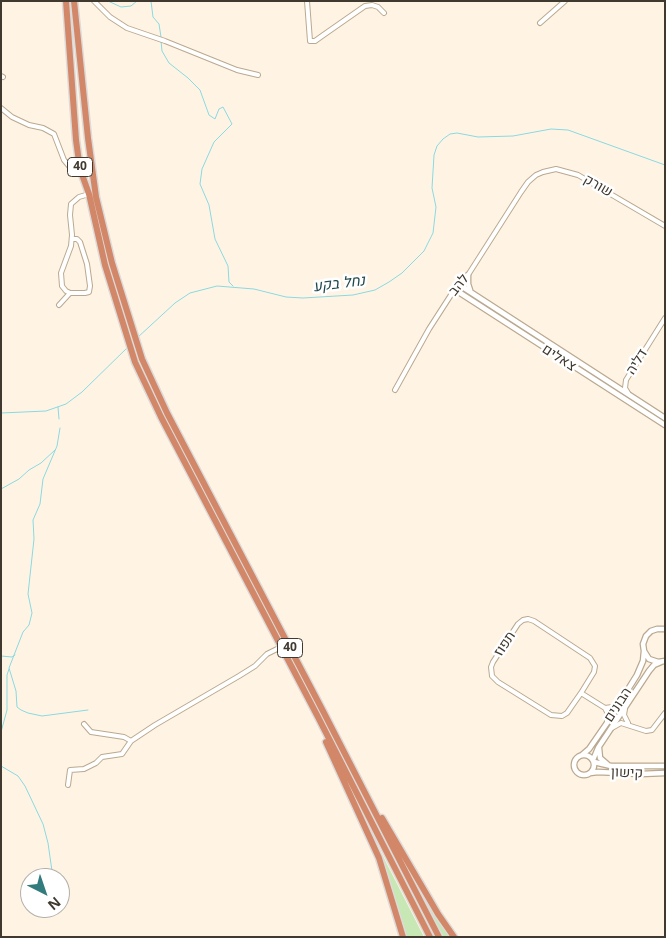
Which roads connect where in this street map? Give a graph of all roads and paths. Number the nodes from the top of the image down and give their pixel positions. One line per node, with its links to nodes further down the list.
1 (66, 1): 10 (highway, 40)
2 (74, 1): 44 (highway, 40)
3 (94, 1): 8 (street)
4 (306, 1): 6 (street)
5 (566, 1): 7 (street)
6 (384, 14)
7 (540, 23)
8 (258, 75)
9 (1, 108): 10 (street)
10 (80, 169): 12 (highway, 40)
11 (528, 182): 13 (street, שורק); 15 (street, להב)
12 (88, 194): 14 (street); 29 (highway, 40)
13 (665, 226)
14 (72, 239): 19 (street); 19 (street)
15 (468, 275): 16 (street, להב); 18 (street)
16 (458, 284): 17 (street, להב); 18 (street, צאלים)
17 (454, 290): 24 (street, להב); 27 (street, צאלים)
18 (470, 291): 23 (street, צאלים)
19 (70, 294): 20 (street)
20 (60, 305)
21 (665, 318): 22 (street, דליה)
22 (626, 380): 23 (street, דליה); 25 (street, דליה)
23 (612, 384): 25 (street, צאלים)
24 (395, 390)
25 (630, 395): 26 (street, צאלים)
26 (665, 418)
27 (665, 425)
28 (663, 628): 30 (street, הבונים)
29 (281, 647): 32 (highway, 40); 42 (street)
30 (644, 651): 31 (street); 34 (street, הבונים)
31 (664, 661): 35 (street, הבונים)
32 (295, 673): 52 (highway); 53 (highway, 40)
33 (581, 693): 33 (street, תפוז); 36 (street)
34 (620, 702): 36 (street); 38 (street, הבונים)
35 (626, 707): 40 (street); 41 (street, הבונים)
36 (605, 708): 38 (street)
37 (665, 713): 40 (street)
38 (607, 723): 45 (street, הבונים)
39 (84, 724): 42 (street)
40 (630, 725): 41 (street)
41 (611, 730): 43 (street, הבונים)
42 (131, 741): 51 (street)
43 (599, 746): 46 (street, הבונים); 47 (street)
44 (344, 751): 54 (highway, 40); 55 (highway)
45 (582, 755): 46 (street); 49 (street)
46 (594, 761): 47 (street, קישון); 49 (street)
47 (610, 766): 48 (street, קישון)
48 (665, 766)
49 (590, 773): 50 (street, קישון)
50 (665, 773)
51 (68, 785)
52 (403, 937)
53 (430, 937)
54 (439, 937)
55 (454, 937)

